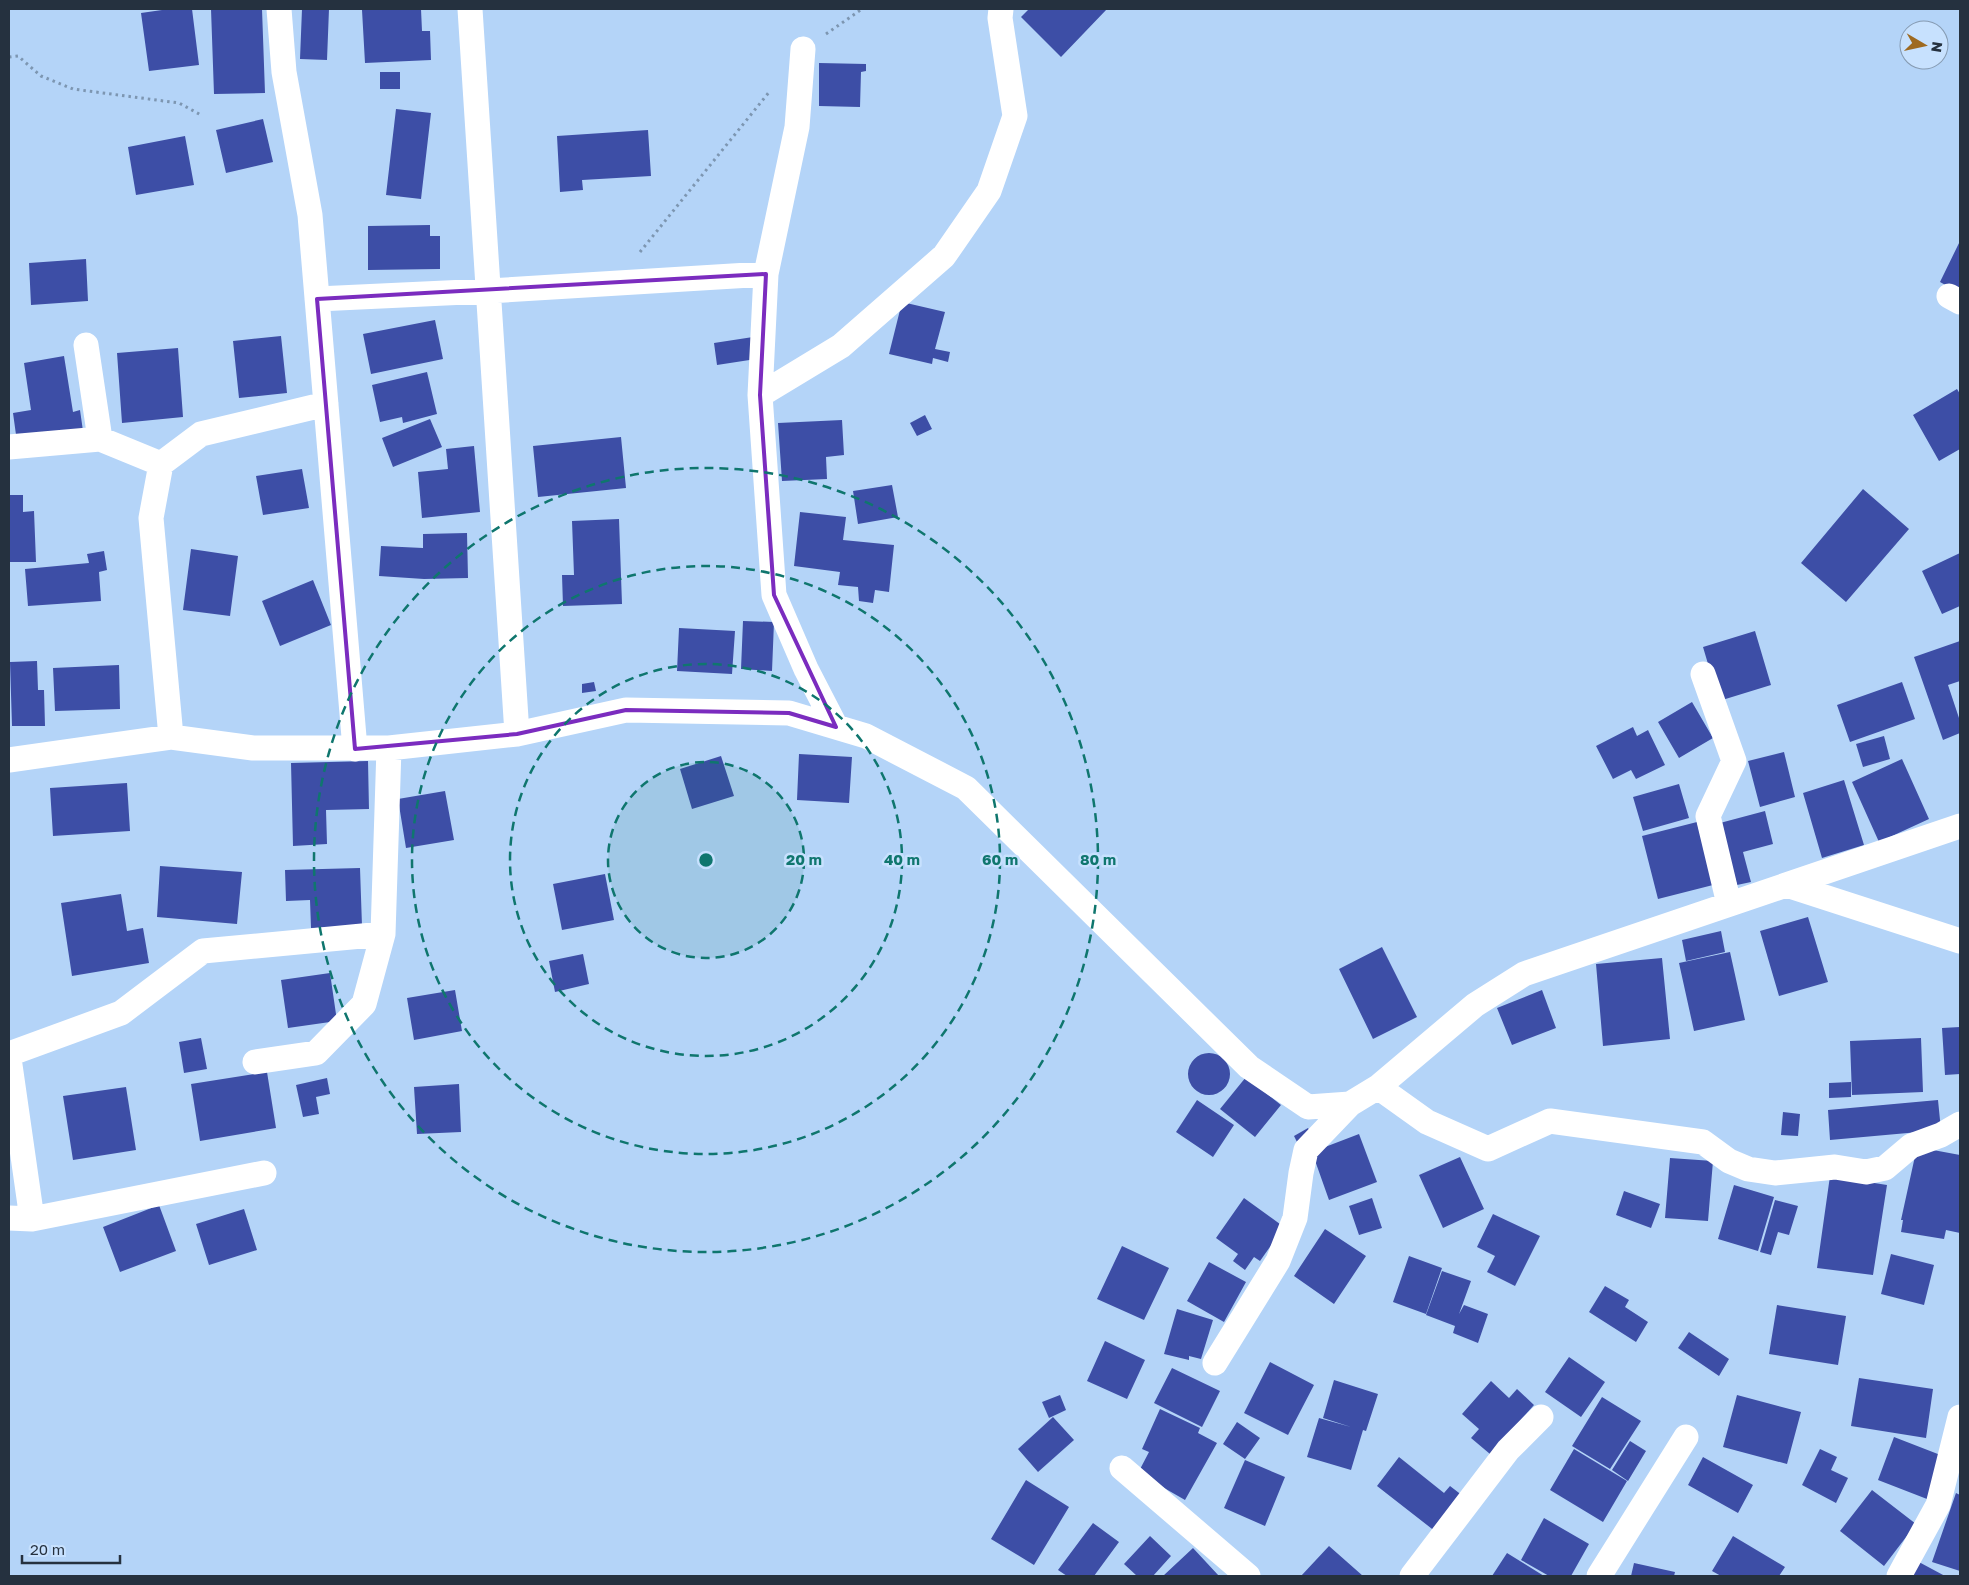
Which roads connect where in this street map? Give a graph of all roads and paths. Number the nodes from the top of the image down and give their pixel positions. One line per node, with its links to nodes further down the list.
1 (279, 9): 12 (street)
2 (470, 9): 11 (street)
3 (862, 9): 5 (path)
4 (1001, 9): 14 (street)
5 (803, 49): 9 (street)
6 (9, 57): 8 (path)
7 (773, 87): 10 (path)
8 (201, 115)
9 (766, 274): 10 (street); 14 (street)
10 (615, 283): 11 (street)
11 (488, 291): 12 (street); 21 (street)
12 (317, 299): 15 (street)
13 (86, 345): 16 (street)
14 (760, 395): 20 (street)
15 (326, 404): 18 (street); 24 (street)
16 (100, 439): 17 (street); 18 (street)
17 (9, 447)
18 (161, 464): 22 (street)
19 (1703, 674): 28 (street)
20 (836, 727): 21 (street); 35 (street)
21 (517, 734): 23 (street)
22 (171, 737): 24 (street); 25 (street)
23 (389, 748): 24 (street); 29 (street)
24 (355, 749)
25 (9, 760)
26 (1960, 826): 27 (street)
27 (1787, 884): 28 (street); 30 (street)
28 (1729, 904): 34 (street)
29 (383, 934): 31 (street); 33 (street)
30 (1960, 941)
31 (9, 1054)
32 (9, 1058): 38 (street)
33 (255, 1062)
34 (1378, 1087): 35 (street); 36 (street)
35 (1350, 1104): 39 (street)
36 (1960, 1124)
37 (264, 1173): 38 (street)
38 (20, 1218)
39 (1214, 1363)
40 (1960, 1416): 47 (street)
41 (1541, 1417): 45 (street)
42 (1686, 1437): 46 (street)
43 (1122, 1468): 44 (street)
44 (1248, 1576)
45 (1412, 1576)
46 (1599, 1576)
47 (1899, 1576)

